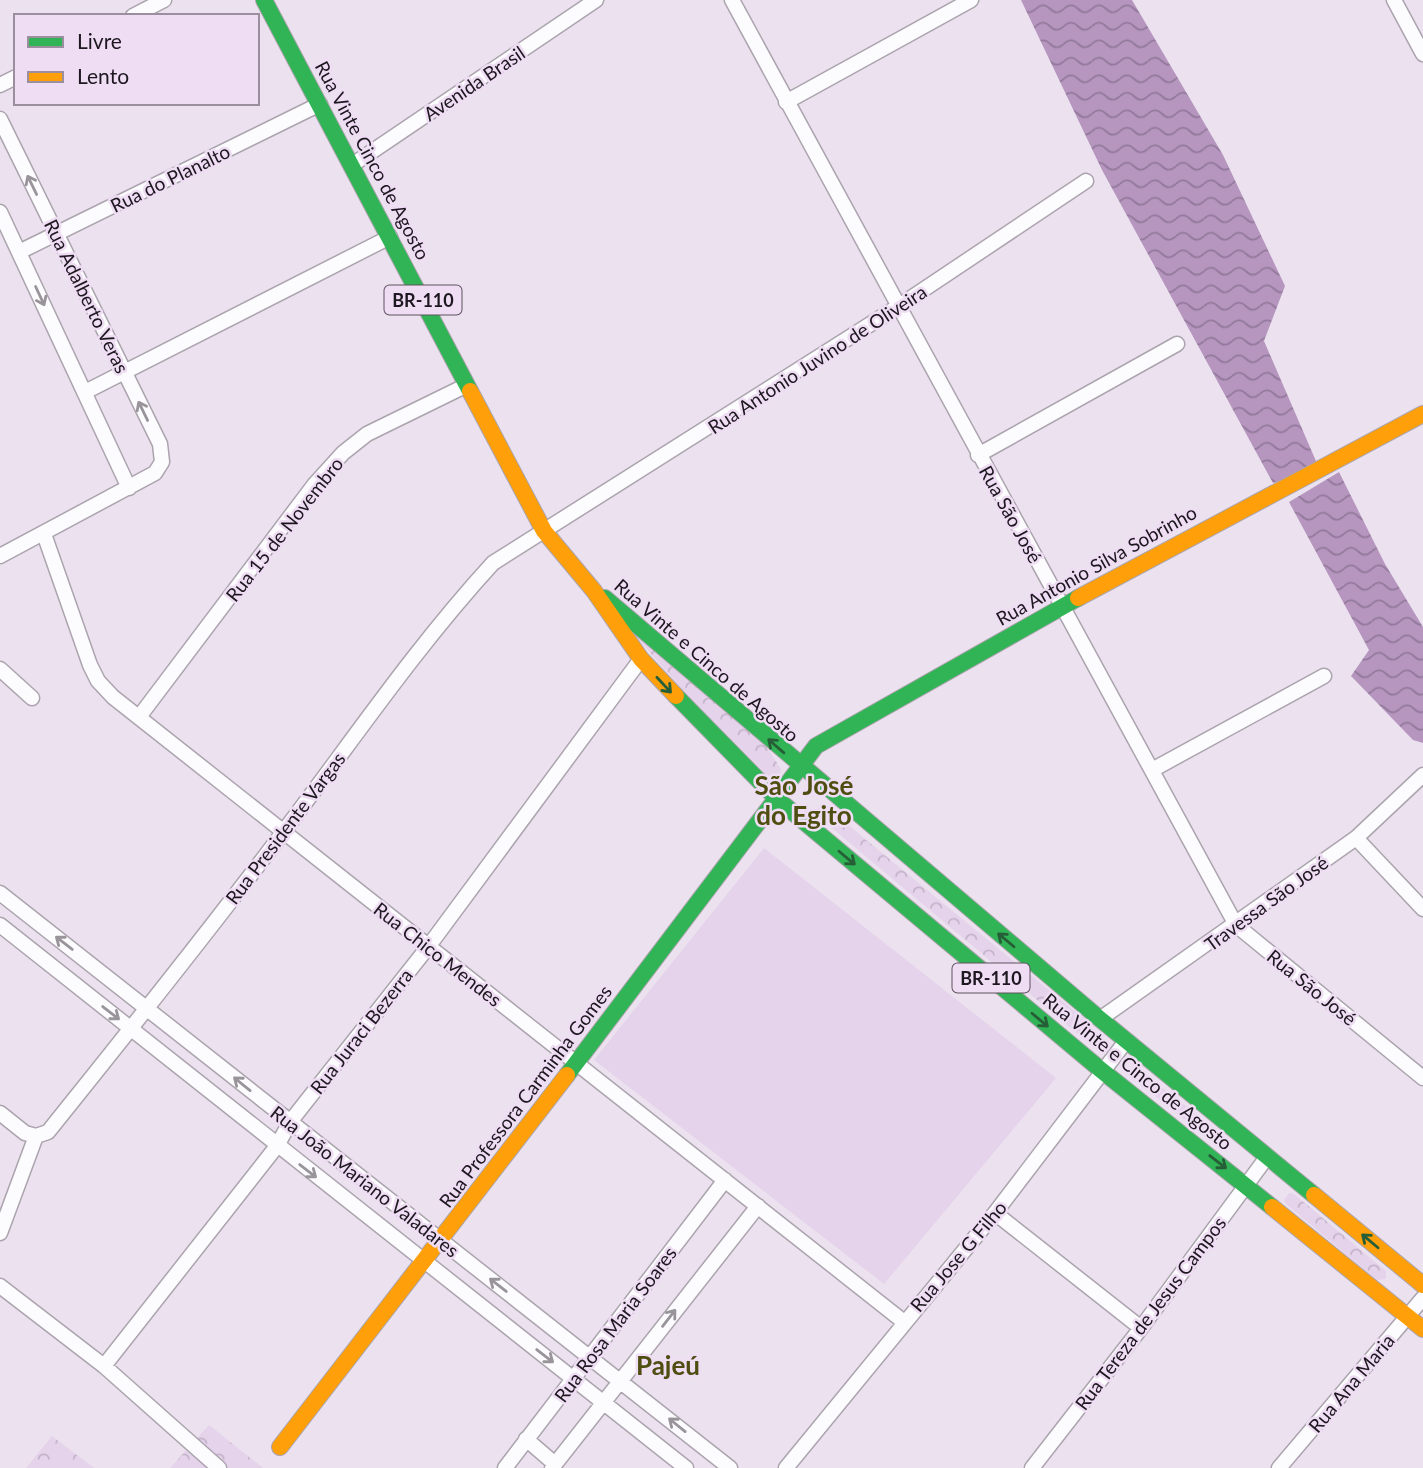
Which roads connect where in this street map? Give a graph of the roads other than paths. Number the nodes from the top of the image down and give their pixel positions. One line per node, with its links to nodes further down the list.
1 (164, 0): 7 (street)
2 (264, 0): 10 (main road, Rua Vinte Cinco de Agosto / BR-110)
3 (596, 0): 12 (street, Avenida Brasil)
4 (732, 0): 9 (street, Rua São José)
5 (971, 0): 9 (street)
6 (1394, 0): 8 (street)
7 (137, 14)
8 (1423, 54)
9 (786, 103): 18 (street, Rua São José)
10 (320, 104): 12 (main road, Rua Vinte Cinco de Agosto / BR-110); 15 (street, Rua do Planalto)
11 (0, 119): 15 (street, Rua Adalberto Veras, one-way to 11)
12 (352, 165): 16 (main road, Rua Vinte Cinco de Agosto / BR-110)
13 (1086, 181): 18 (street, Rua Antonio Juvino de Oliveira)
14 (0, 212): 17 (street)
15 (56, 233): 17 (street, Rua do Planalto); 20 (street, Rua Adalberto Veras)
16 (390, 237): 20 (street); 21 (main road, Rua Vinte Cinco de Agosto / BR-110)
17 (19, 252): 22 (street, one-way to 22)
18 (899, 306): 24 (street, Rua São José); 26 (street, Rua Antonio Juvino de Oliveira)
19 (1177, 344): 24 (street)
20 (124, 373): 22 (street); 25 (street, Rua Adalberto Veras, one-way to 20)
21 (467, 385): 26 (main road, Rua Vinte Cinco de Agosto / BR-110); 35 (street, Rua 15 de Novembro)
22 (85, 392): 25 (street)
23 (1423, 414): 30 (main road, Rua Antonio Silva Sobrinho)
24 (978, 455): 30 (street, Rua São José)
25 (129, 488): 27 (street)
26 (544, 531): 29 (main road, Rua Vinte Cinco de Agosto / BR-110); 40 (street, Rua Presidente Vargas)
27 (44, 534): 28 (street); 35 (street, Rua Chico Mendes)
28 (0, 556)
29 (594, 591): 31 (main road, Rua Vinte e Cinco de Agosto / BR-110); 36 (main road, Rua Vinte e Cinco de Agosto / BR-110, one-way to 29)
30 (1062, 606): 36 (main road, Rua Antonio Silva Sobrinho); 37 (street, Rua São José)
31 (641, 659): 39 (main road, Rua Vinte e Cinco de Agosto / BR-110, one-way to 39); 46 (street, Rua Juraci Bezerra)
32 (0, 669): 34 (street)
33 (1324, 676): 37 (street)
34 (32, 698)
35 (139, 718): 40 (street, Rua Chico Mendes)
36 (800, 767): 39 (main road, Rua Professora Carminha Gomes); 48 (main road, Rua Vinte e Cinco de Agosto / BR-110, one-way to 36)
37 (1152, 770): 45 (street, Rua São José)
38 (1423, 775): 41 (street, Travessa São José)
39 (777, 799): 51 (main road, Rua Professora Carminha Gomes); 52 (main road, Rua Vinte e Cinco de Agosto / BR-110, one-way to 52)
40 (284, 832): 46 (street, Rua Chico Mendes); 47 (street, Rua Presidente Vargas)
41 (1356, 838): 43 (street); 45 (street, Travessa São José)
42 (0, 893): 47 (street, Rua João Mariano Valadares, one-way to 42)
43 (1423, 909)
44 (0, 925): 49 (street, Rua João Mariano Valadares, one-way to 49)
45 (1236, 925): 48 (street, Travessa São José); 53 (street, Rua São José)
46 (428, 947): 51 (street, Rua Chico Mendes); 55 (street, Rua Juraci Bezerra)
47 (147, 1008): 49 (street, Rua Presidente Vargas); 55 (street, Rua João Mariano Valadares, one-way to 47)
48 (1100, 1020): 50 (main road, Rua Vinte e Cinco de Agosto / BR-110)
49 (131, 1029): 56 (street, Rua Presidente Vargas); 57 (street, Rua João Mariano Valadares)
50 (1126, 1041): 52 (street, Rua Jose G Filho); 58 (main road, Rua Vinte e Cinco de Agosto / BR-110)
51 (577, 1063): 59 (street, Rua Chico Mendes); 64 (main road, Rua Professora Carminha Gomes)
52 (1101, 1070): 60 (main road, Rua Vinte e Cinco de Agosto / BR-110, one-way to 60); 62 (street, Rua Jose G Filho)
53 (1423, 1078)
54 (0, 1113): 56 (street)
55 (290, 1122): 57 (street, Rua Juraci Bezerra); 64 (street, Rua João Mariano Valadares)
56 (36, 1136): 63 (street)
57 (277, 1146): 65 (street, Rua João Mariano Valadares, one-way to 65); 74 (street, Rua Juraci Bezerra)
58 (1268, 1157): 60 (street, Rua Tereza de Jesus Campos); 66 (main road, Rua Vinte e Cinco de Agosto / BR-110, one-way to 58)
59 (725, 1180): 61 (street, Rua Chico Mendes); 73 (street, Rua Rosa Maria Soares)
60 (1246, 1184): 69 (main road, Rua Vinte e Cinco de Agosto / BR-110); 71 (street, Rua Tereza de Jesus Campos)
61 (758, 1206): 70 (street, Rua Chico Mendes); 76 (street, Rua Rosa Maria Soares, one-way to 61)
62 (995, 1213): 70 (street, Rua Jose G Filho); 71 (street)
63 (0, 1233)
64 (441, 1240): 65 (main road, Rua Professora Carminha Gomes); 73 (street, Rua João Mariano Valadares, one-way to 64)
65 (425, 1264): 75 (street, Rua João Mariano Valadares, one-way to 75); 79 (main road, Rua Professora Carminha Gomes)
66 (1423, 1285)
67 (0, 1286): 74 (street)
68 (1423, 1298): 69 (street, Rua Ana Maria)
69 (1408, 1316): 72 (main road, Rua Vinte e Cinco de Agosto / BR-110); 87 (street, Rua Ana Maria)
70 (904, 1322): 85 (street, Rua Jose G Filho)
71 (1141, 1328): 86 (street, Rua Tereza de Jesus Campos)
72 (1423, 1329)
73 (589, 1358): 75 (street, Rua Rosa Maria Soares); 76 (street, Rua João Mariano Valadares)
74 (104, 1366): 81 (street)
75 (573, 1379): 77 (street, Rua João Mariano Valadares); 78 (street, Rua Rosa Maria Soares)
76 (620, 1380): 77 (street, Rua Rosa Maria Soares); 84 (street, Rua João Mariano Valadares, one-way to 76)
77 (604, 1402): 80 (street, Rua Rosa Maria Soares); 83 (street, Rua João Mariano Valadares)
78 (526, 1439): 80 (street); 82 (street, Rua Rosa Maria Soares)
79 (280, 1447)
80 (554, 1466)
81 (219, 1468)
82 (505, 1468)
83 (686, 1468)
84 (730, 1468)
85 (786, 1468)
86 (1032, 1468)
87 (1279, 1468)

